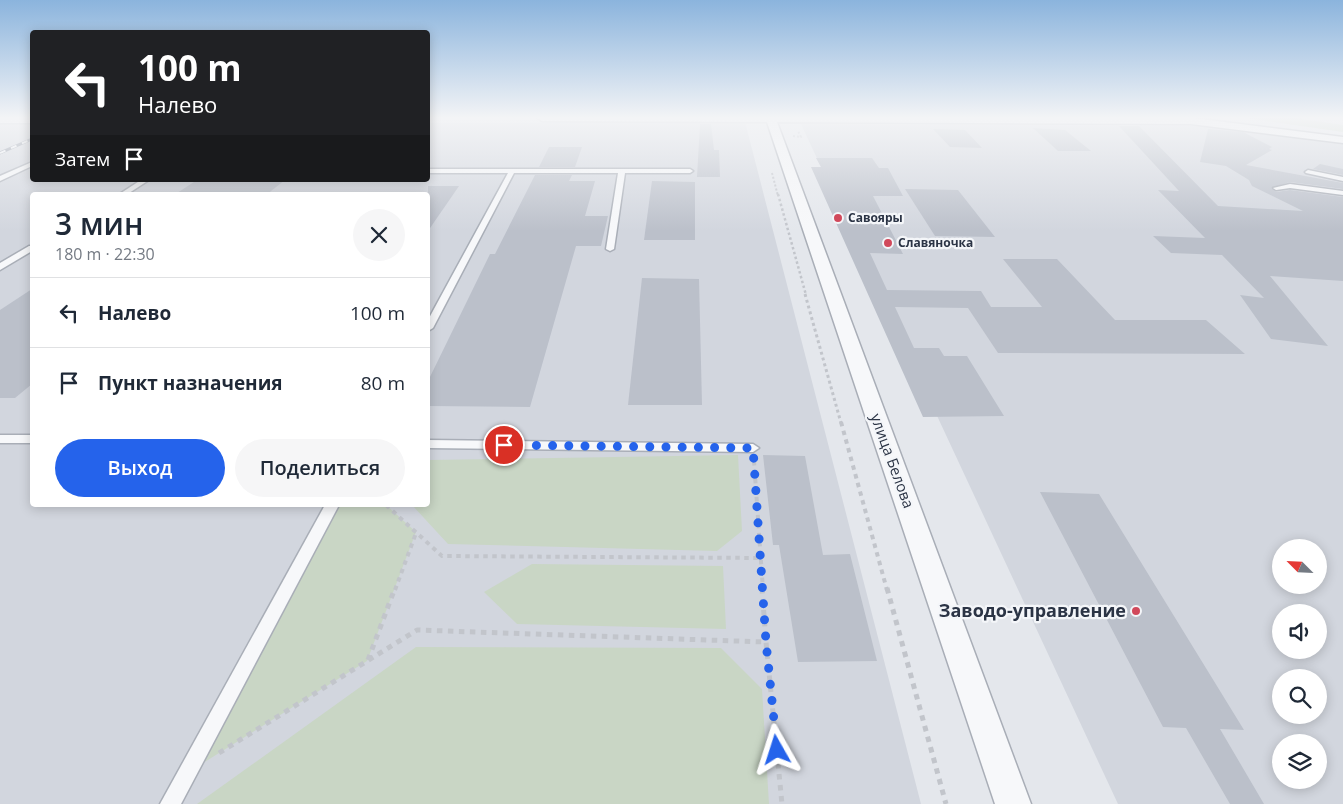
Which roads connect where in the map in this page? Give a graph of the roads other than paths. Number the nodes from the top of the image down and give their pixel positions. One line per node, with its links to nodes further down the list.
1 (784, 156): 24 (street, улица Белова)
2 (30, 165): 8 (lane)
3 (430, 171): 4 (lane)
4 (512, 171): 5 (lane); 17 (lane)
5 (622, 171): 6 (lane); 15 (lane)
6 (690, 171)
7 (1308, 172): 9 (lane)
8 (0, 179)
9 (1343, 179)
10 (143, 182): 12 (lane)
11 (1276, 188): 13 (lane)
12 (126, 192)
13 (1343, 193)
14 (30, 249): 16 (lane)
15 (610, 249)
16 (0, 267)
17 (430, 324)
18 (0, 438): 19 (lane)
19 (30, 439)
20 (430, 444): 21 (lane)
21 (753, 448)
22 (331, 507): 23 (lane)
23 (170, 804)
24 (1013, 804)

